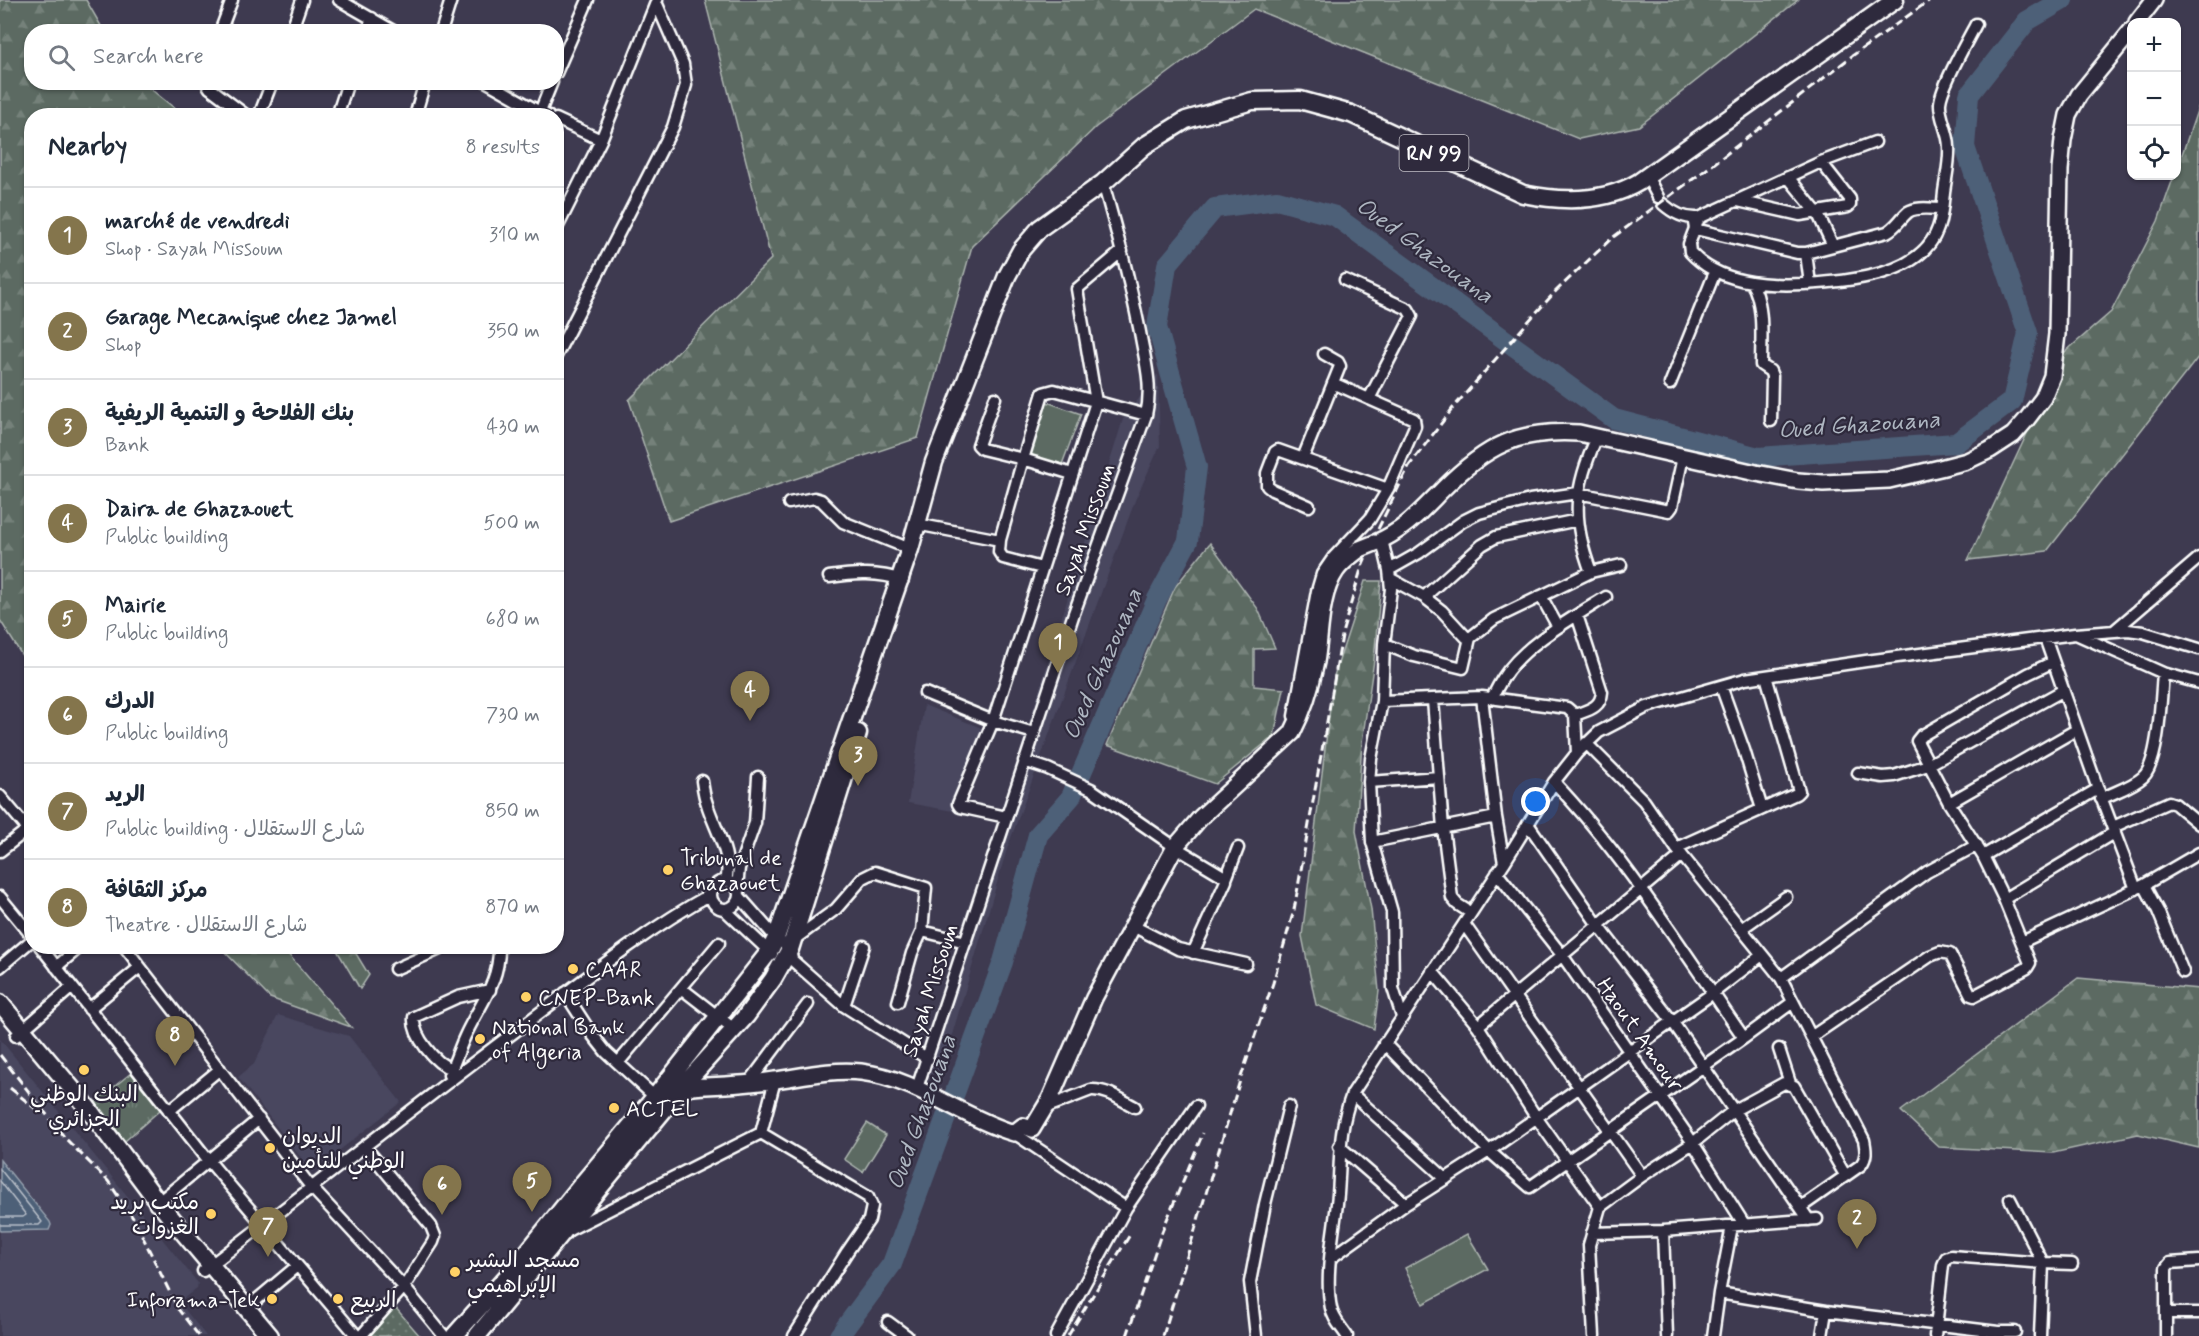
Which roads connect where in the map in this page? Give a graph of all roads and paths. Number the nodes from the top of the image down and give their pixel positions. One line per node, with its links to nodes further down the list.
1 (232, 0): 11 (street)
2 (302, 0): 12 (street)
3 (339, 0): 9 (street)
4 (452, 0): 15 (street)
5 (588, 0): 18 (street)
6 (1895, 0): 35 (main road, RN 99)
7 (2154, 0): 10 (main road)
8 (657, 1): 32 (street); 50 (street)
9 (372, 18): 13 (street); 14 (street)
10 (2140, 18)
11 (223, 24)
12 (294, 24)
13 (370, 24)
14 (382, 24)
15 (444, 24)
16 (1976, 24): 39 (street)
17 (2127, 36): 60 (main road)
18 (564, 55)
19 (213, 90): 25 (street)
20 (269, 90): 26 (street)
21 (345, 90): 27 (street)
22 (423, 90): 28 (street)
23 (501, 90): 29 (street)
24 (550, 90): 30 (street)
25 (236, 108)
26 (262, 108)
27 (340, 108)
28 (417, 108)
29 (532, 108)
30 (544, 108)
31 (564, 123): 32 (street)
32 (601, 140): 40 (street)
33 (1875, 142): 34 (street)
34 (1821, 162): 36 (street); 41 (street)
35 (1647, 176): 37 (main road, RN 99); 42 (street)
36 (1788, 177): 38 (street); 41 (street)
37 (1103, 183): 44 (street, Sayah Missoum); 69 (main road, RN 99)
38 (1738, 201): 41 (street); 42 (street)
39 (1942, 209): 43 (street); 49 (street)
40 (564, 214)
41 (1818, 214): 43 (street)
42 (1695, 222): 45 (street); 46 (street)
43 (1833, 246): 45 (street)
44 (1122, 251): 56 (street); 57 (street, Sayah Missoum)
45 (1806, 253): 49 (street)
46 (1715, 272): 48 (street); 53 (street)
47 (1345, 280): 55 (street)
48 (1751, 282): 49 (street); 58 (street)
49 (1810, 284)
50 (564, 340)
51 (1324, 354): 52 (street)
52 (1333, 383): 55 (street); 61 (street)
53 (1670, 384)
54 (995, 398): 62 (street)
55 (1369, 399): 64 (street)
56 (1096, 402): 57 (street); 62 (street); 63 (street)
57 (1146, 415): 104 (street, Sayah Missoum)
58 (1771, 421)
59 (1597, 437): 60 (main road); 65 (street); 71 (main road)
60 (1683, 457): 65 (street)
61 (1303, 458): 64 (street); 67 (street)
62 (1023, 459): 63 (street); 70 (street)
63 (1072, 474): 75 (street)
64 (1388, 489): 106 (street)
65 (1578, 493): 68 (street); 76 (street)
66 (789, 503): 72 (street)
67 (1309, 506)
68 (1578, 520): 77 (street); 81 (street)
69 (920, 524): 70 (street); 72 (main road, RN 99); 79 (main road, RN 99)
70 (1000, 540): 75 (street)
71 (1379, 542): 76 (street); 106 (main road, bridge)
72 (910, 549): 79 (main road, RN 99)
73 (2199, 558): 85 (street)
74 (1621, 565): 77 (street)
75 (1042, 568): 102 (street)
76 (1392, 571): 81 (street); 89 (street)
77 (1591, 572): 80 (street)
78 (829, 577): 79 (street)
79 (903, 580): 160 (main road, RN 99)
80 (1541, 596): 84 (street); 87 (street)
81 (1424, 597): 87 (street)
82 (1606, 597): 83 (street)
83 (1577, 615): 84 (street); 101 (street)
84 (1558, 627): 98 (street)
85 (2114, 631): 86 (street); 90 (street)
86 (2074, 634): 88 (street); 92 (street)
87 (1470, 638): 89 (street)
88 (2046, 638): 91 (street); 93 (street)
89 (1384, 644): 100 (street)
90 (2199, 649)
91 (2053, 662): 96 (street); 109 (street)
92 (2163, 673): 94 (street); 116 (street)
93 (1766, 676): 95 (street); 119 (street)
94 (2199, 683)
95 (1721, 686): 105 (street); 119 (street)
96 (2062, 691): 103 (street); 109 (street)
97 (925, 693): 102 (street)
98 (1487, 698): 99 (street); 101 (street); 121 (street)
99 (1433, 699): 100 (street); 112 (street)
100 (1382, 701): 114 (street)
101 (1575, 716): 107 (street)
102 (993, 721): 104 (street); 120 (street)
103 (2076, 730): 116 (street); 118 (street)
104 (1034, 733): 108 (street, Sayah Missoum)
105 (1586, 743): 107 (street); 133 (street)
106 (1279, 747): 130 (main road)
107 (1577, 753): 115 (street)
108 (1024, 761): 120 (street, Sayah Missoum); 130 (street)
109 (1928, 765): 110 (street); 118 (street)
110 (1858, 773)
111 (758, 777): 142 (street)
112 (1439, 777): 114 (street); 125 (street)
113 (702, 781): 139 (street)
114 (1369, 782): 128 (street)
115 (1554, 782): 123 (street); 141 (street)
116 (2100, 794): 126 (street); 135 (street)
117 (0, 796): 122 (street)
118 (1949, 803): 129 (street)
119 (1762, 809): 133 (street)
120 (1006, 817): 156 (street, Sayah Missoum)
121 (1496, 817): 125 (street); 136 (street)
122 (24, 822)
123 (1528, 824): 136 (street); 150 (street)
124 (2199, 824): 126 (street)
125 (1443, 828): 128 (street); 148 (street)
126 (2114, 830): 140 (street); 146 (street)
127 (24, 833): 132 (street)
128 (1372, 842): 191 (street)
129 (1977, 845): 135 (street); 176 (street)
130 (1175, 847): 138 (street); 151 (main road)
131 (1238, 848): 138 (street)
132 (0, 851)
133 (1679, 852): 141 (street); 153 (street)
134 (2199, 853): 140 (street)
135 (1983, 856): 146 (street)
136 (1504, 863): 137 (street)
137 (1497, 873): 148 (street); 167 (street, Haout Amour)
138 (1226, 879): 161 (street)
139 (726, 880): 142 (street); 143 (street)
140 (2140, 887): 157 (street); 175 (street)
141 (1641, 890): 150 (street); 181 (street)
142 (738, 892): 147 (street); 160 (street)
143 (711, 894): 147 (street); 180 (street)
144 (0, 897): 152 (street)
145 (1786, 897): 153 (street)
146 (2004, 898): 157 (street)
147 (724, 909): 160 (street)
148 (1472, 913): 149 (street)
149 (1464, 924): 174 (street); 182 (street)
150 (1598, 925): 167 (street); 192 (street)
151 (1132, 926): 161 (street); 223 (main road)
152 (24, 928)
153 (1741, 929): 168 (street)
154 (922, 931): 156 (street); 160 (street); 183 (street)
155 (719, 942): 178 (street)
156 (966, 942): 201 (street, Sayah Missoum)
157 (2022, 942): 196 (street)
158 (24, 945): 170 (street)
159 (864, 946): 187 (street)
160 (784, 950): 187 (street); 190 (main road, RN 99); 194 (main road, RN 99)
161 (1193, 953): 169 (street)
162 (46, 954): 171 (street)
163 (71, 954): 171 (street)
164 (130, 954): 172 (street)
165 (429, 954): 173 (street)
166 (499, 954): 179 (street)
167 (1562, 955): 182 (street); 200 (street, Haout Amour)
168 (1762, 955): 176 (street); 181 (street)
169 (1246, 964)
170 (0, 967)
171 (56, 967): 177 (street)
172 (140, 967): 188 (street); 204 (street)
173 (395, 969)
174 (1432, 971): 191 (street); 193 (street)
175 (2183, 972)
176 (1781, 978): 184 (street)
177 (72, 987): 188 (street); 195 (street)
178 (681, 988): 190 (street); 202 (street)
179 (490, 990): 205 (street); 205 (street)
180 (566, 993): 202 (street); 209 (street)
181 (1713, 993): 192 (street); 197 (street)
182 (1514, 995): 193 (street); 211 (street)
183 (898, 1002)
184 (1793, 1002): 196 (street); 197 (street)
185 (0, 1003): 195 (main road)
186 (808, 1004): 210 (street)
187 (844, 1006): 201 (street)
188 (89, 1009): 219 (street)
189 (0, 1016): 195 (main road)
190 (719, 1016): 194 (street); 207 (main road, RN 99)
191 (1402, 1017): 198 (street)
192 (1672, 1021): 200 (street); 203 (street)
193 (1478, 1026): 221 (street)
194 (734, 1029): 207 (main road, RN 99)
195 (19, 1033): 238 (main road)
196 (1811, 1037): 233 (street)
197 (1744, 1038): 203 (street)
198 (1384, 1043): 213 (street); 230 (street)
199 (1779, 1049): 208 (street)
200 (1629, 1052): 211 (street); 214 (street, Haout Amour)
201 (928, 1059): 212 (street, Sayah Missoum)
202 (618, 1063): 215 (street)
203 (1703, 1067): 214 (street); 220 (street)
204 (220, 1069): 219 (street); 222 (street)
205 (452, 1069): 209 (street)
206 (775, 1080): 210 (main road); 212 (main road); 225 (street)
207 (683, 1081): 210 (main road); 215 (main road, RN 99); 247 (main road, RN 99)
208 (1790, 1083): 220 (street); 233 (street)
209 (445, 1084): 229 (street)
210 (748, 1084)
211 (1579, 1087): 221 (street); 224 (street)
212 (917, 1088): 226 (main road)
213 (1352, 1094): 228 (street); 235 (street)
214 (1661, 1096): 224 (street); 227 (street, Haout Amour)
215 (655, 1097): 269 (main road, RN 99)
216 (1196, 1106): 242 (street)
217 (1289, 1106): 274 (street)
218 (1135, 1107): 223 (street)
219 (169, 1111): 231 (street)
220 (1733, 1112): 227 (street); 241 (street)
221 (1536, 1117): 230 (street); 232 (street)
222 (259, 1119): 231 (street); 236 (street)
223 (1032, 1129): 226 (main road)
224 (1611, 1132): 232 (street); 234 (street)
225 (761, 1133): 247 (street); 271 (street)
226 (1014, 1133): 242 (street)
227 (1693, 1143): 234 (street); 243 (street, Haout Amour)
228 (1340, 1146): 239 (street); 249 (street)
229 (365, 1147): 236 (street); 255 (street)
230 (1489, 1151): 232 (street); 235 (street)
231 (209, 1161): 238 (street); 244 (street)
232 (1568, 1161): 240 (street)
233 (1845, 1175): 241 (street)
234 (1641, 1176): 240 (street)
235 (1446, 1179): 239 (street)
236 (311, 1187): 244 (street); 255 (street)
237 (2010, 1199): 251 (street)
238 (155, 1204): 254 (main road)
239 (1406, 1204): 249 (street)
240 (1600, 1207): 248 (street)
241 (1802, 1207): 243 (street)
242 (1126, 1208): 273 (street)
243 (1744, 1224): 245 (street)
244 (264, 1226): 253 (street); 254 (street)
245 (1732, 1226): 246 (street); 256 (street)
246 (1662, 1231): 248 (street); 277 (street)
247 (561, 1233): 270 (main road, RN 99)
248 (1592, 1233): 276 (street)
249 (1331, 1258): 275 (street)
250 (2199, 1261): 259 (street)
251 (2043, 1263): 252 (street); 262 (street); 280 (street)
252 (2072, 1264)
253 (297, 1266): 257 (street); 267 (street)
254 (207, 1268): 257 (main road); 265 (main road)
255 (404, 1287): 267 (street); 268 (street)
256 (1719, 1293): 258 (street); 278 (street)
257 (247, 1308): 266 (main road)
258 (1826, 1311): 262 (street); 279 (street)
259 (2166, 1313): 260 (street); 281 (street)
260 (2199, 1313)
261 (888, 1322): 272 (street)
262 (1935, 1331): 264 (street)
263 (2015, 1332): 264 (street)
264 (1998, 1334)
265 (256, 1336)
266 (270, 1336)
267 (359, 1336)
268 (444, 1336)
269 (454, 1336)
270 (477, 1336)
271 (794, 1336)
272 (907, 1336)
273 (1056, 1336)
274 (1256, 1336)
275 (1347, 1336)
276 (1593, 1336)
277 (1667, 1336)
278 (1713, 1336)
279 (1822, 1336)
280 (2040, 1336)
281 (2166, 1336)

